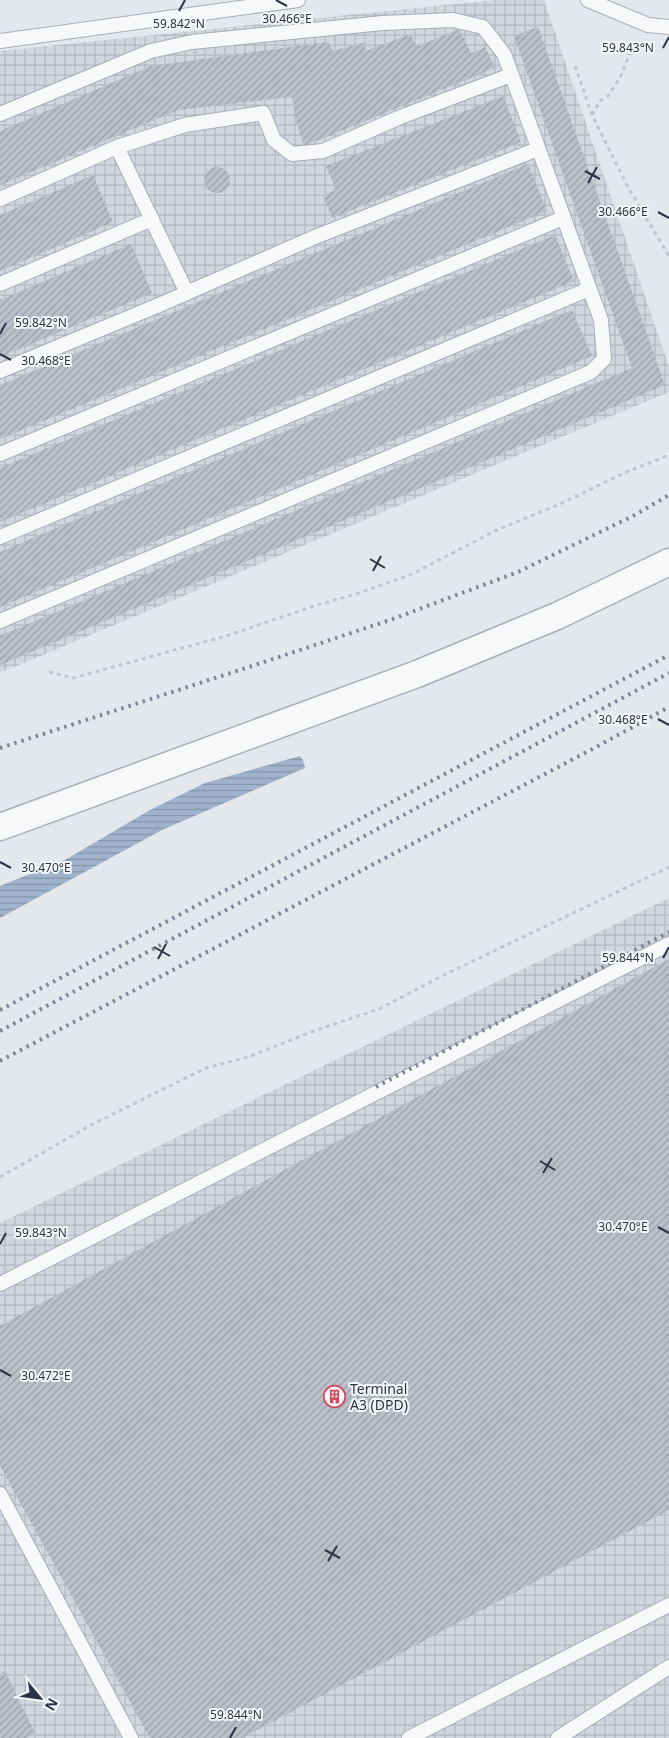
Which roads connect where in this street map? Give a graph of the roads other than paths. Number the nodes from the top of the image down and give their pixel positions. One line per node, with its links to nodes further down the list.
1 (298, 0): 4 (lane)
2 (588, 0): 3 (lane)
3 (669, 28)
4 (0, 42)
5 (511, 75): 6 (lane); 7 (lane); 8 (lane)
6 (0, 114)
7 (116, 147): 9 (lane); 11 (lane)
8 (538, 149): 10 (lane); 14 (lane)
9 (0, 199)
10 (563, 218): 13 (lane); 16 (lane)
11 (152, 219): 12 (lane); 14 (lane)
12 (0, 284)
13 (589, 289): 17 (lane); 19 (lane)
14 (187, 292): 15 (lane)
15 (0, 371)
16 (0, 454)
17 (0, 537)
18 (669, 562): 20 (street)
19 (0, 621)
20 (0, 827)
21 (669, 944): 22 (lane)
22 (0, 1284)
23 (0, 1494): 26 (lane)
24 (669, 1605): 27 (lane)
25 (669, 1667): 28 (lane)
26 (131, 1738)
27 (409, 1738)
28 (558, 1738)

